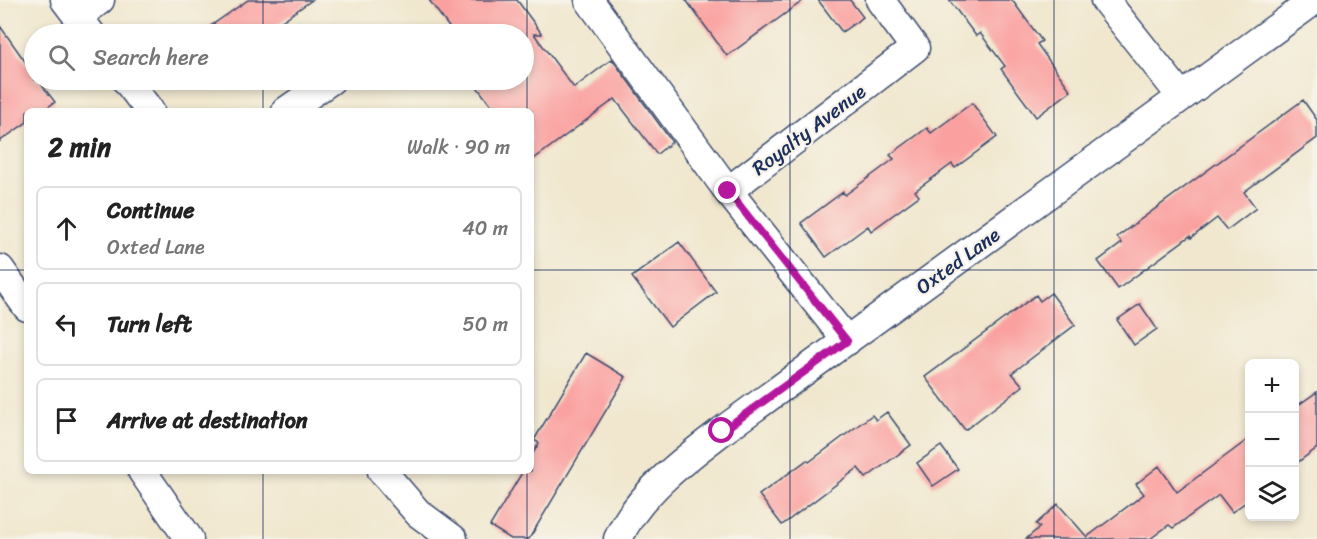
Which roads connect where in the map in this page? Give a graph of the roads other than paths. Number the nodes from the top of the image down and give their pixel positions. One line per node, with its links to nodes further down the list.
1 (100, 0): 6 (street)
2 (589, 0): 12 (street)
3 (880, 0): 12 (street, Royalty Avenue)
4 (1105, 0): 9 (street)
5 (1315, 0): 9 (street, Oxted Lane)
6 (78, 17)
7 (134, 90): 10 (street)
8 (316, 90): 11 (street)
9 (1181, 96): 15 (street, Oxted Lane)
10 (148, 108)
11 (290, 108)
12 (728, 191): 15 (street)
13 (0, 269): 14 (street)
14 (24, 303)
15 (847, 341): 20 (street, Oxted Lane)
16 (144, 474): 18 (street)
17 (385, 474): 19 (street)
18 (189, 539)
19 (453, 539)
20 (618, 539)

